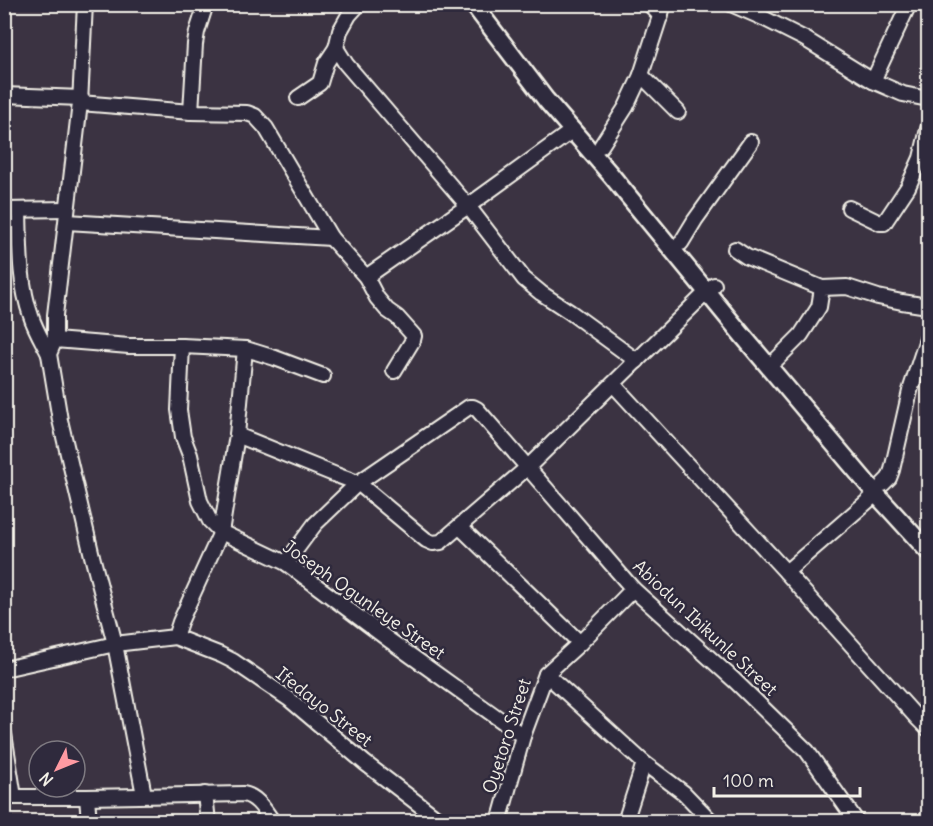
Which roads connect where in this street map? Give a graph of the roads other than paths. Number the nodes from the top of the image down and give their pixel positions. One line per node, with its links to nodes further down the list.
1 (85, 4): 16 (street)
2 (206, 4): 17 (street)
3 (359, 4): 10 (street)
4 (473, 4): 20 (main road)
5 (483, 4): 22 (main road)
6 (649, 4): 9 (street)
7 (731, 4): 12 (street)
8 (909, 4): 12 (street)
9 (663, 10): 11 (street)
10 (336, 48): 14 (street); 23 (street)
11 (641, 75): 18 (street); 22 (street)
12 (873, 81): 15 (street)
13 (4, 95): 16 (street)
14 (298, 98)
15 (928, 99)
16 (80, 100): 17 (street); 26 (street)
17 (191, 112): 27 (street)
18 (678, 112)
19 (928, 129): 24 (street)
20 (573, 130): 23 (street); 31 (main road)
21 (751, 142): 28 (street)
22 (601, 146): 28 (main road)
23 (468, 206): 30 (street); 40 (street)
24 (849, 208)
25 (12, 210): 26 (street); 38 (street)
26 (67, 215): 27 (street); 35 (street)
27 (331, 238): 30 (street)
28 (681, 243): 31 (main road)
29 (735, 249): 32 (street)
30 (366, 277): 41 (street)
31 (711, 288): 39 (main road); 40 (street); 47 (main road)
32 (822, 288): 33 (street); 39 (street)
33 (928, 306)
34 (928, 336): 47 (street)
35 (55, 340): 36 (street); 38 (street)
36 (182, 346): 37 (street); 49 (street, Joseph Ogunleye Street)
37 (245, 349): 42 (street); 44 (street)
38 (49, 354): 57 (street)
39 (776, 360): 47 (main road)
40 (637, 361): 43 (street)
41 (394, 371)
42 (323, 376)
43 (613, 384): 45 (street); 53 (street)
44 (237, 435): 46 (street); 49 (street)
45 (528, 467): 46 (street, Abiodun Ibikunle Street); 48 (street); 54 (street, Abiodun Ibikunle Street)
46 (358, 483): 48 (street); 52 (street)
47 (880, 489): 50 (main road); 51 (main road); 53 (street)
48 (460, 526): 56 (street)
49 (221, 532): 52 (street, Joseph Ogunleye Street); 55 (street)
50 (928, 536)
51 (928, 551)
52 (286, 563): 62 (street, Joseph Ogunleye Street)
53 (786, 572): 60 (street)
54 (633, 589): 56 (street, Oyetoro Street); 76 (street, Abiodun Ibikunle Street)
55 (174, 637): 57 (street); 72 (street, Ifedayo Street)
56 (580, 643): 59 (street, Oyetoro Street)
57 (115, 644): 58 (street); 65 (street)
58 (4, 669)
59 (546, 674): 62 (street, Oyetoro Street); 63 (street)
60 (928, 729)
61 (4, 734): 66 (street)
62 (524, 736): 73 (street, Oyetoro Street)
63 (644, 763): 74 (street); 75 (street)
64 (205, 794): 65 (street); 70 (street); 71 (street)
65 (144, 795): 68 (street)
66 (9, 797): 67 (street)
67 (27, 797)
68 (87, 797): 69 (street)
69 (89, 822)
70 (208, 822)
71 (273, 822)
72 (442, 822)
73 (499, 822)
74 (625, 822)
75 (712, 822)
76 (857, 822)

